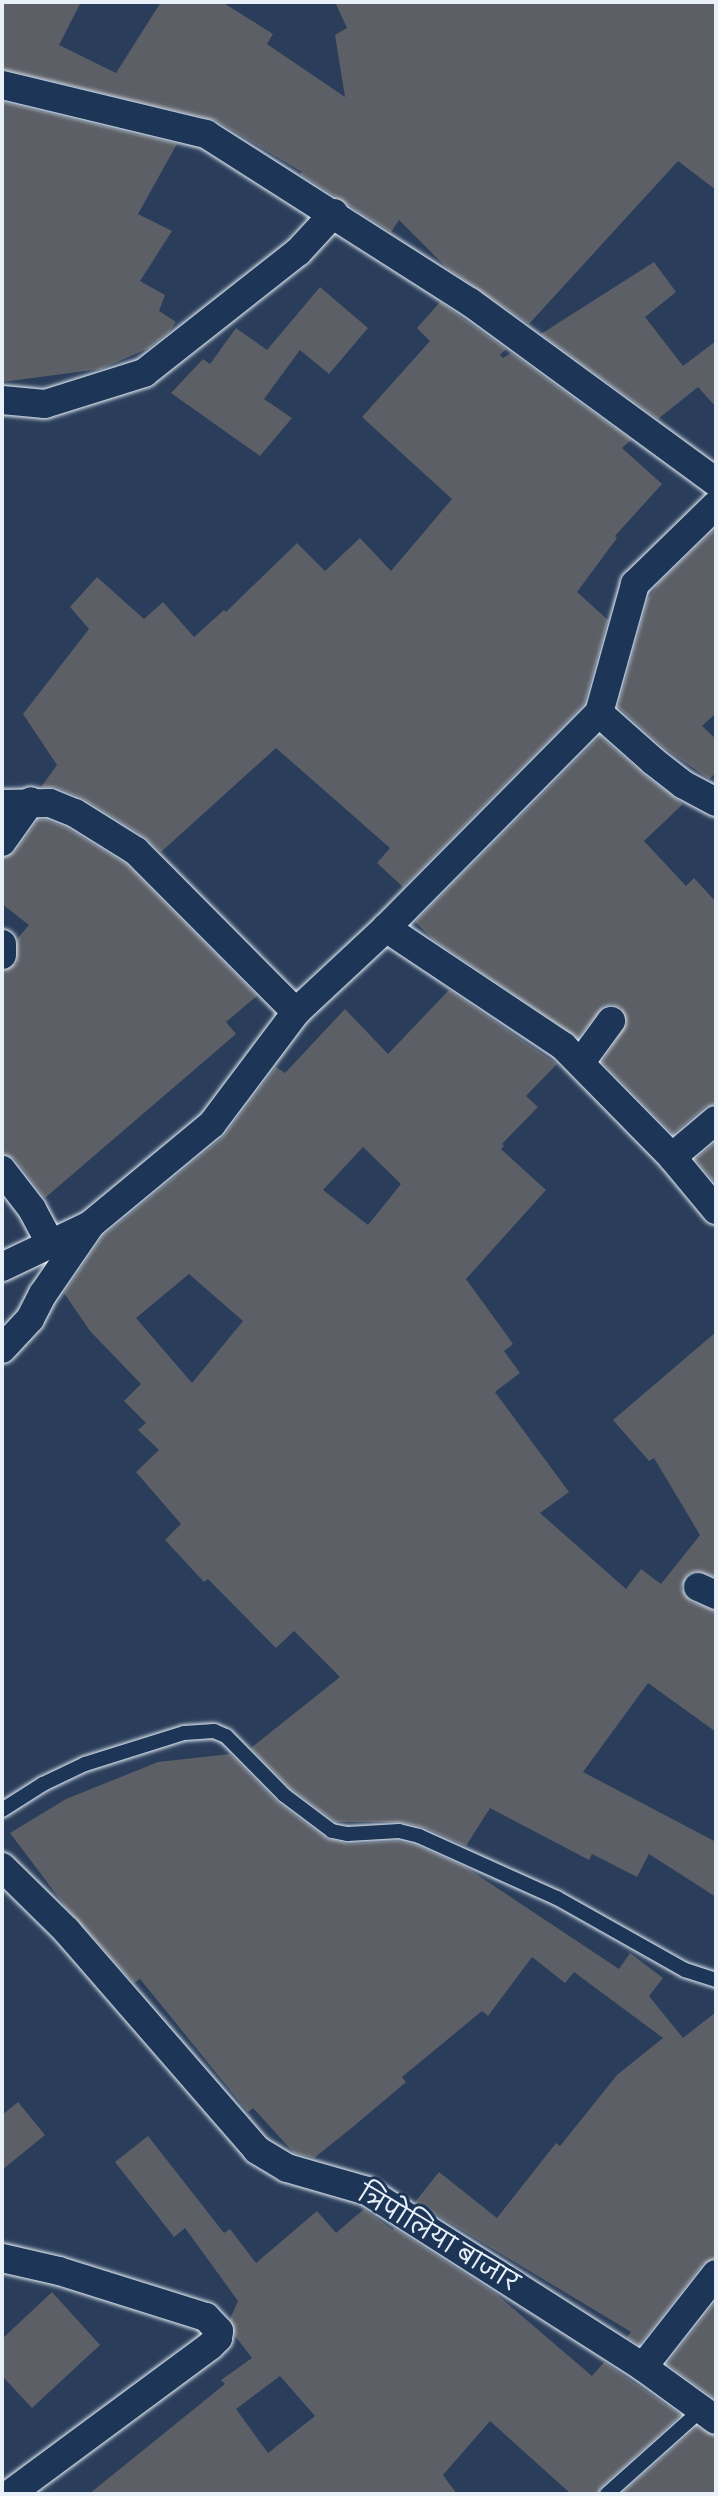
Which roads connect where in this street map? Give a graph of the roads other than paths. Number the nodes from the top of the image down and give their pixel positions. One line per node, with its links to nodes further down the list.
1 (2, 85): 2 (street)
2 (334, 213): 3 (street); 4 (street)
3 (2, 400)
4 (716, 482)
5 (716, 505): 6 (street)
6 (599, 713): 8 (street); 11 (street)
7 (31, 801): 9 (street); 10 (street); 14 (street)
8 (716, 802)
9 (2, 804)
10 (2, 842)
11 (386, 928): 14 (street); 16 (street)
12 (2, 944): 13 (street)
13 (2, 955)
14 (296, 1012): 21 (street)
15 (611, 1021): 16 (street)
16 (581, 1062): 18 (street)
17 (716, 1120): 18 (street)
18 (671, 1157): 20 (street)
19 (2, 1170): 22 (street)
20 (716, 1210)
21 (90, 1225): 22 (street); 24 (street)
22 (51, 1244): 23 (street)
23 (2, 1267)
24 (2, 1349)
25 (2, 1810): 27 (lane)
26 (2, 1867): 30 (street, त्रिपोलिया बाजार)
27 (716, 1980)
28 (2, 2258): 32 (street)
29 (716, 2274): 30 (street)
30 (643, 2367): 31 (street, त्रिपोलिया बाजार)
31 (709, 2414): 33 (lane)
32 (5, 2493)
33 (607, 2494)

